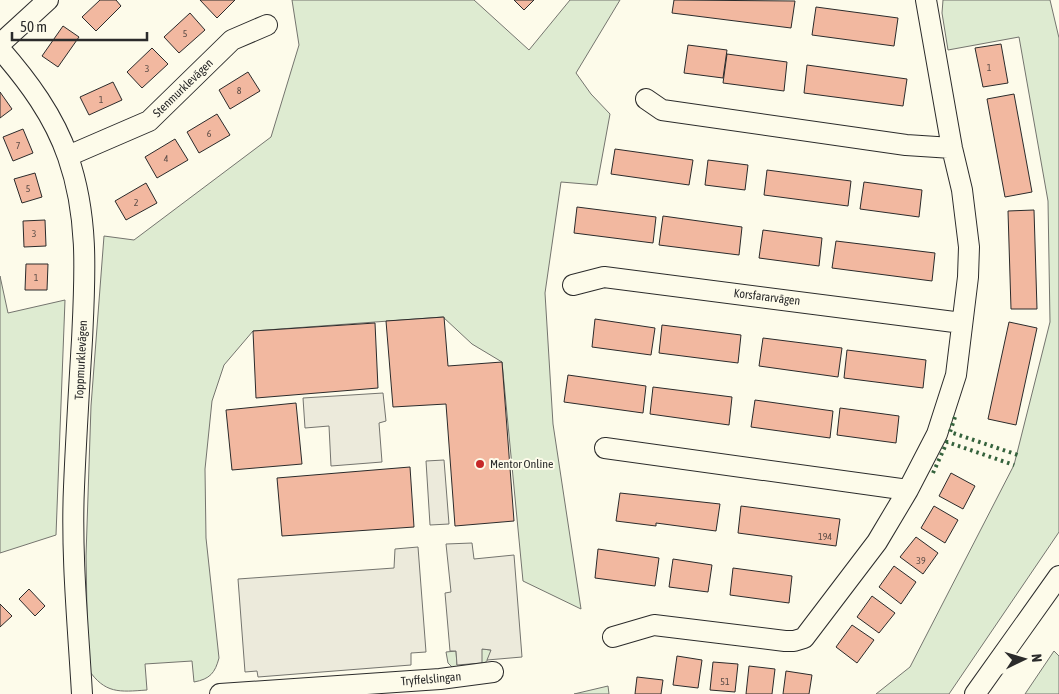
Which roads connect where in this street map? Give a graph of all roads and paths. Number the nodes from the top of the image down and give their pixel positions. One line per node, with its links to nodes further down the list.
1 (48, 0): 4 (street)
2 (926, 0): 7 (street)
3 (267, 25): 8 (street, Stenmurklevägen)
4 (0, 44)
5 (0, 49): 8 (street, Toppmurklevägen)
6 (646, 99): 7 (street)
7 (952, 148): 10 (street)
8 (68, 156): 16 (street, Toppmurklevägen)
9 (573, 285): 10 (street, Korsfararvägen)
10 (962, 323): 12 (street)
11 (605, 448): 12 (street)
12 (908, 490): 14 (street)
13 (1059, 576): 18 (street)
14 (613, 636)
15 (492, 672): 17 (street, Tryffelslingan)
16 (82, 694)
17 (220, 694)
18 (975, 694)

